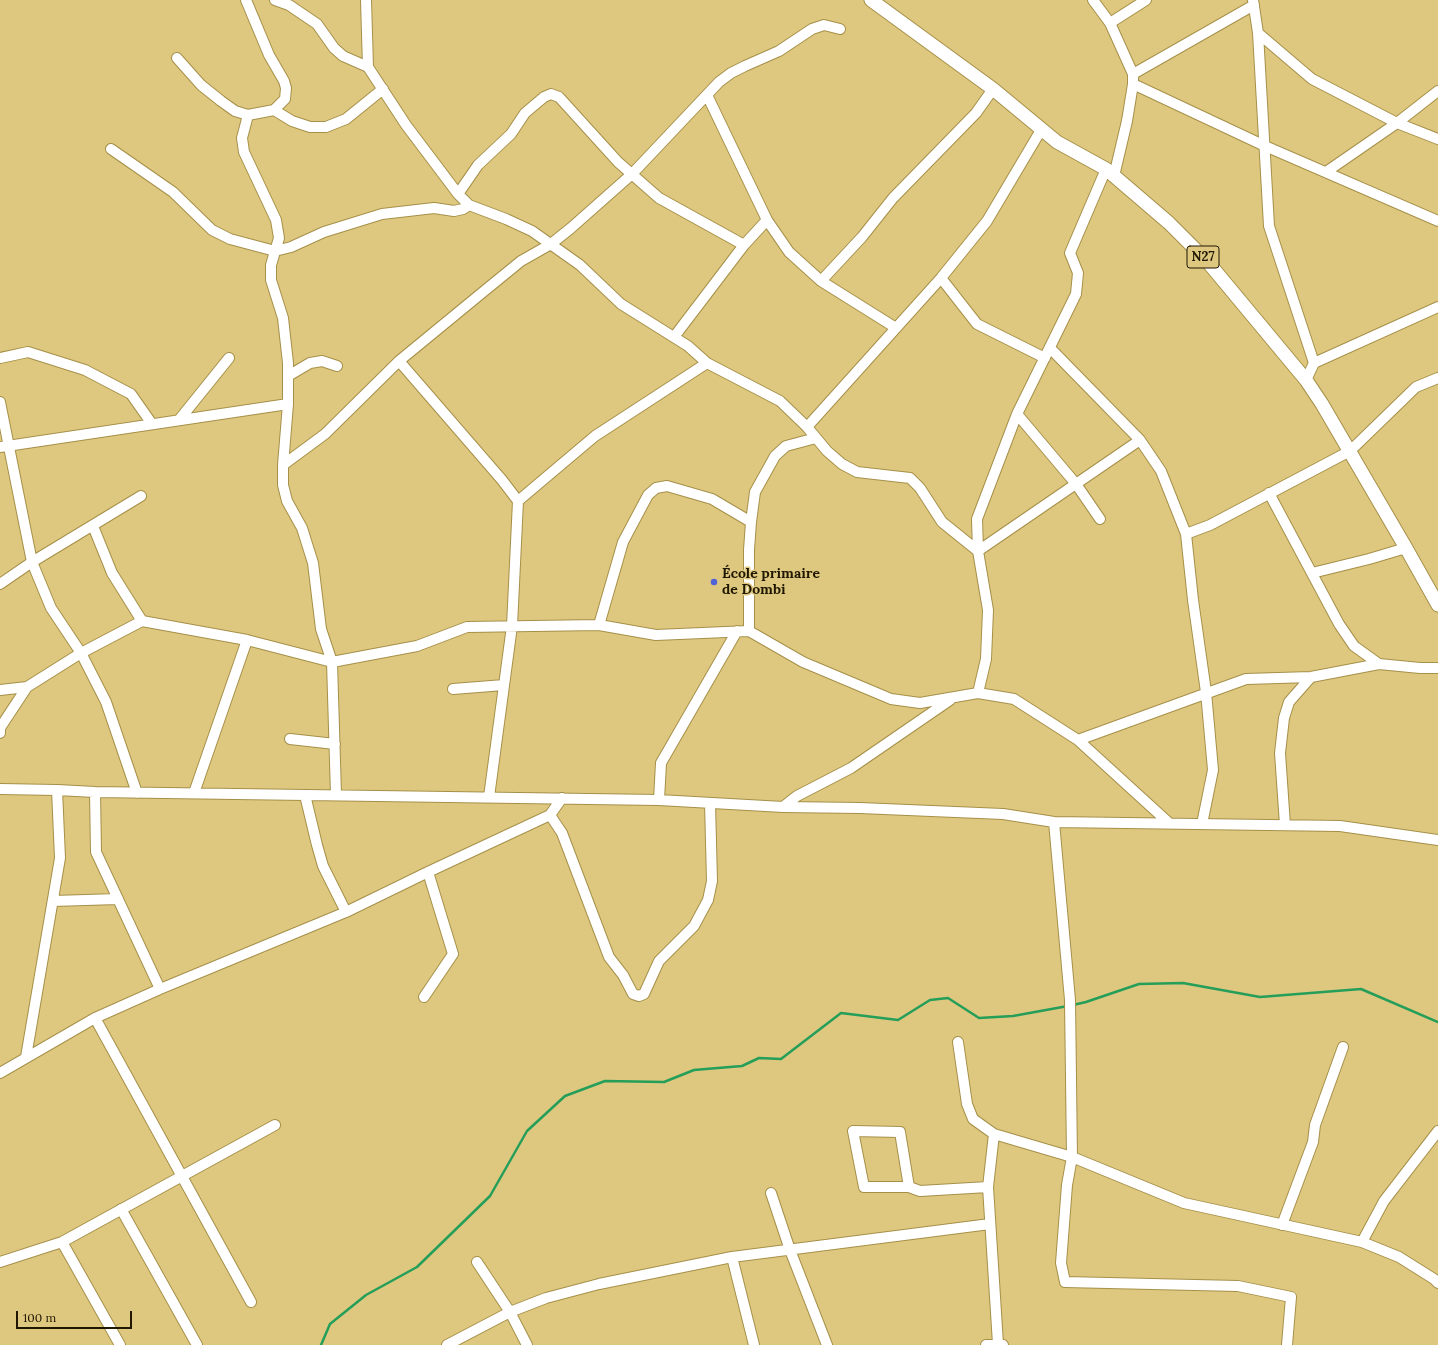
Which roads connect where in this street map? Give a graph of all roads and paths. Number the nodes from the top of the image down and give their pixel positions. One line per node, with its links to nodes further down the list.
1 (246, 0): 18 (street)
2 (275, 0): 12 (street)
3 (366, 0): 12 (street)
4 (871, 0): 15 (main road, N27)
5 (1093, 0): 8 (street)
6 (1146, 0): 8 (street)
7 (1254, 2): 10 (street); 13 (street)
8 (1110, 23): 13 (street)
9 (840, 29): 17 (street)
10 (1258, 33): 20 (street); 23 (street)
11 (177, 58): 19 (street)
12 (368, 67): 14 (street)
13 (1133, 79): 23 (street); 26 (street)
14 (383, 89): 18 (street); 28 (street)
15 (993, 89): 21 (main road, N27); 36 (street)
16 (1438, 91): 20 (street)
17 (707, 95): 27 (street); 30 (street)
18 (274, 110): 19 (street)
19 (248, 116): 34 (street)
20 (1397, 123): 22 (street); 25 (street)
21 (1042, 130): 26 (main road, N27); 35 (street)
22 (1438, 140)
23 (1265, 146): 25 (street); 46 (street)
24 (111, 148): 34 (street)
25 (1326, 172): 31 (street)
26 (1110, 173): 40 (street); 50 (main road, N27)
27 (632, 174): 28 (street); 32 (street); 33 (street)
28 (458, 194): 29 (street)
29 (469, 205): 32 (street); 34 (street)
30 (767, 220): 33 (street); 36 (street)
31 (1438, 221)
32 (552, 244): 39 (street); 44 (street)
33 (744, 245): 39 (street)
34 (276, 251): 48 (street)
35 (941, 278): 38 (street); 43 (street)
36 (821, 281): 38 (street)
37 (1438, 307): 46 (street)
38 (896, 328): 56 (street)
39 (674, 338): 45 (street)
40 (1050, 348): 43 (street); 58 (street)
41 (0, 358): 55 (street)
42 (229, 358): 54 (street)
43 (1045, 358): 53 (street)
44 (399, 361): 61 (street); 65 (street)
45 (707, 363): 56 (street); 65 (street)
46 (1314, 363): 50 (street)
47 (337, 366): 48 (street)
48 (288, 376): 52 (street)
49 (1438, 378): 60 (street)
50 (1306, 380): 60 (main road, N27)
51 (0, 402): 59 (street)
52 (288, 404): 54 (street); 61 (street)
53 (1017, 414): 62 (street); 71 (street)
54 (179, 420): 55 (street)
55 (152, 424): 59 (street)
56 (807, 427): 57 (street)
57 (816, 438): 67 (street); 71 (street)
58 (1140, 440): 62 (street); 69 (street)
59 (4, 446): 72 (street)
60 (1350, 450): 63 (street); 70 (main road, N27)
61 (283, 465): 83 (street)
62 (1076, 484): 66 (street); 71 (street)
63 (1269, 493): 69 (street); 73 (street)
64 (141, 496): 68 (street)
65 (518, 501): 78 (street)
66 (1100, 519)
67 (751, 522): 77 (street); 80 (street)
68 (93, 526): 72 (street); 76 (street)
69 (1186, 534): 91 (street)
70 (1406, 548): 73 (street); 75 (main road, N27)
71 (978, 551): 92 (street)
72 (32, 562): 74 (street); 82 (street)
73 (1312, 573): 84 (street)
74 (0, 584)
75 (1438, 605)
76 (142, 621): 81 (street); 82 (street)
77 (599, 625): 78 (street); 79 (street)
78 (512, 626): 83 (street); 87 (street)
79 (737, 631): 80 (street); 107 (street)
80 (749, 631): 93 (street)
81 (247, 640): 83 (street); 102 (street)
82 (82, 653): 88 (street); 101 (street)
83 (332, 662): 97 (street)
84 (1379, 664): 85 (street); 86 (street)
85 (1438, 668)
86 (1311, 677): 91 (street); 114 (street)
87 (504, 685): 89 (street); 105 (street)
88 (27, 687): 90 (street); 94 (street)
89 (453, 689)
90 (0, 690)
91 (1206, 692): 96 (street); 113 (street)
92 (978, 693): 93 (street); 96 (street)
93 (953, 698): 109 (street)
94 (0, 733)
95 (290, 739): 97 (street)
96 (1078, 740): 112 (street)
97 (335, 744): 104 (street)
98 (0, 789): 99 (street)
99 (57, 790): 100 (street); 118 (street)
100 (95, 792): 101 (street); 117 (street)
101 (137, 793): 102 (street)
102 (194, 793): 103 (street)
103 (305, 795): 104 (street); 119 (street)
104 (336, 795): 105 (street)
105 (489, 797): 106 (street)
106 (562, 798): 107 (street); 110 (street)
107 (659, 800): 108 (street)
108 (710, 802): 109 (street); 110 (street)
109 (784, 807): 111 (street)
110 (550, 815): 116 (street)
111 (1054, 822): 112 (street); 130 (street)
112 (1169, 823): 113 (street)
113 (1202, 824): 114 (street)
114 (1284, 825): 115 (street)
115 (1438, 840)
116 (428, 872): 119 (street); 121 (street)
117 (118, 899): 118 (street); 120 (street)
118 (53, 901): 125 (street)
119 (346, 912): 120 (street)
120 (160, 988): 122 (street)
121 (424, 997)
122 (95, 1018): 125 (street); 131 (street)
123 (958, 1042): 129 (street)
124 (1343, 1047): 137 (street)
125 (26, 1057): 126 (street)
126 (0, 1073)
127 (275, 1125): 131 (street)
128 (1438, 1131): 139 (street)
129 (994, 1134): 130 (street); 133 (street)
130 (1072, 1157): 137 (street); 155 (street)
131 (182, 1176): 135 (street); 145 (street)
132 (909, 1187): 132 (street); 133 (street)
133 (988, 1187): 136 (street)
134 (771, 1193): 140 (street)
135 (121, 1209): 138 (street); 148 (street)
136 (990, 1224): 140 (street); 154 (street)
137 (1282, 1225): 139 (street)
138 (62, 1242): 142 (street); 147 (street)
139 (1362, 1242): 144 (street)
140 (790, 1250): 141 (street); 152 (street)
141 (732, 1257): 146 (street); 151 (street)
142 (0, 1262)
143 (477, 1262): 146 (street)
144 (1438, 1283)
145 (251, 1302)
146 (510, 1312): 149 (street); 150 (street)
147 (120, 1345)
148 (197, 1345)
149 (447, 1345)
150 (527, 1345)
151 (754, 1345)
152 (827, 1345)
153 (986, 1345): 154 (street)
154 (1000, 1345)
155 (1287, 1345)

